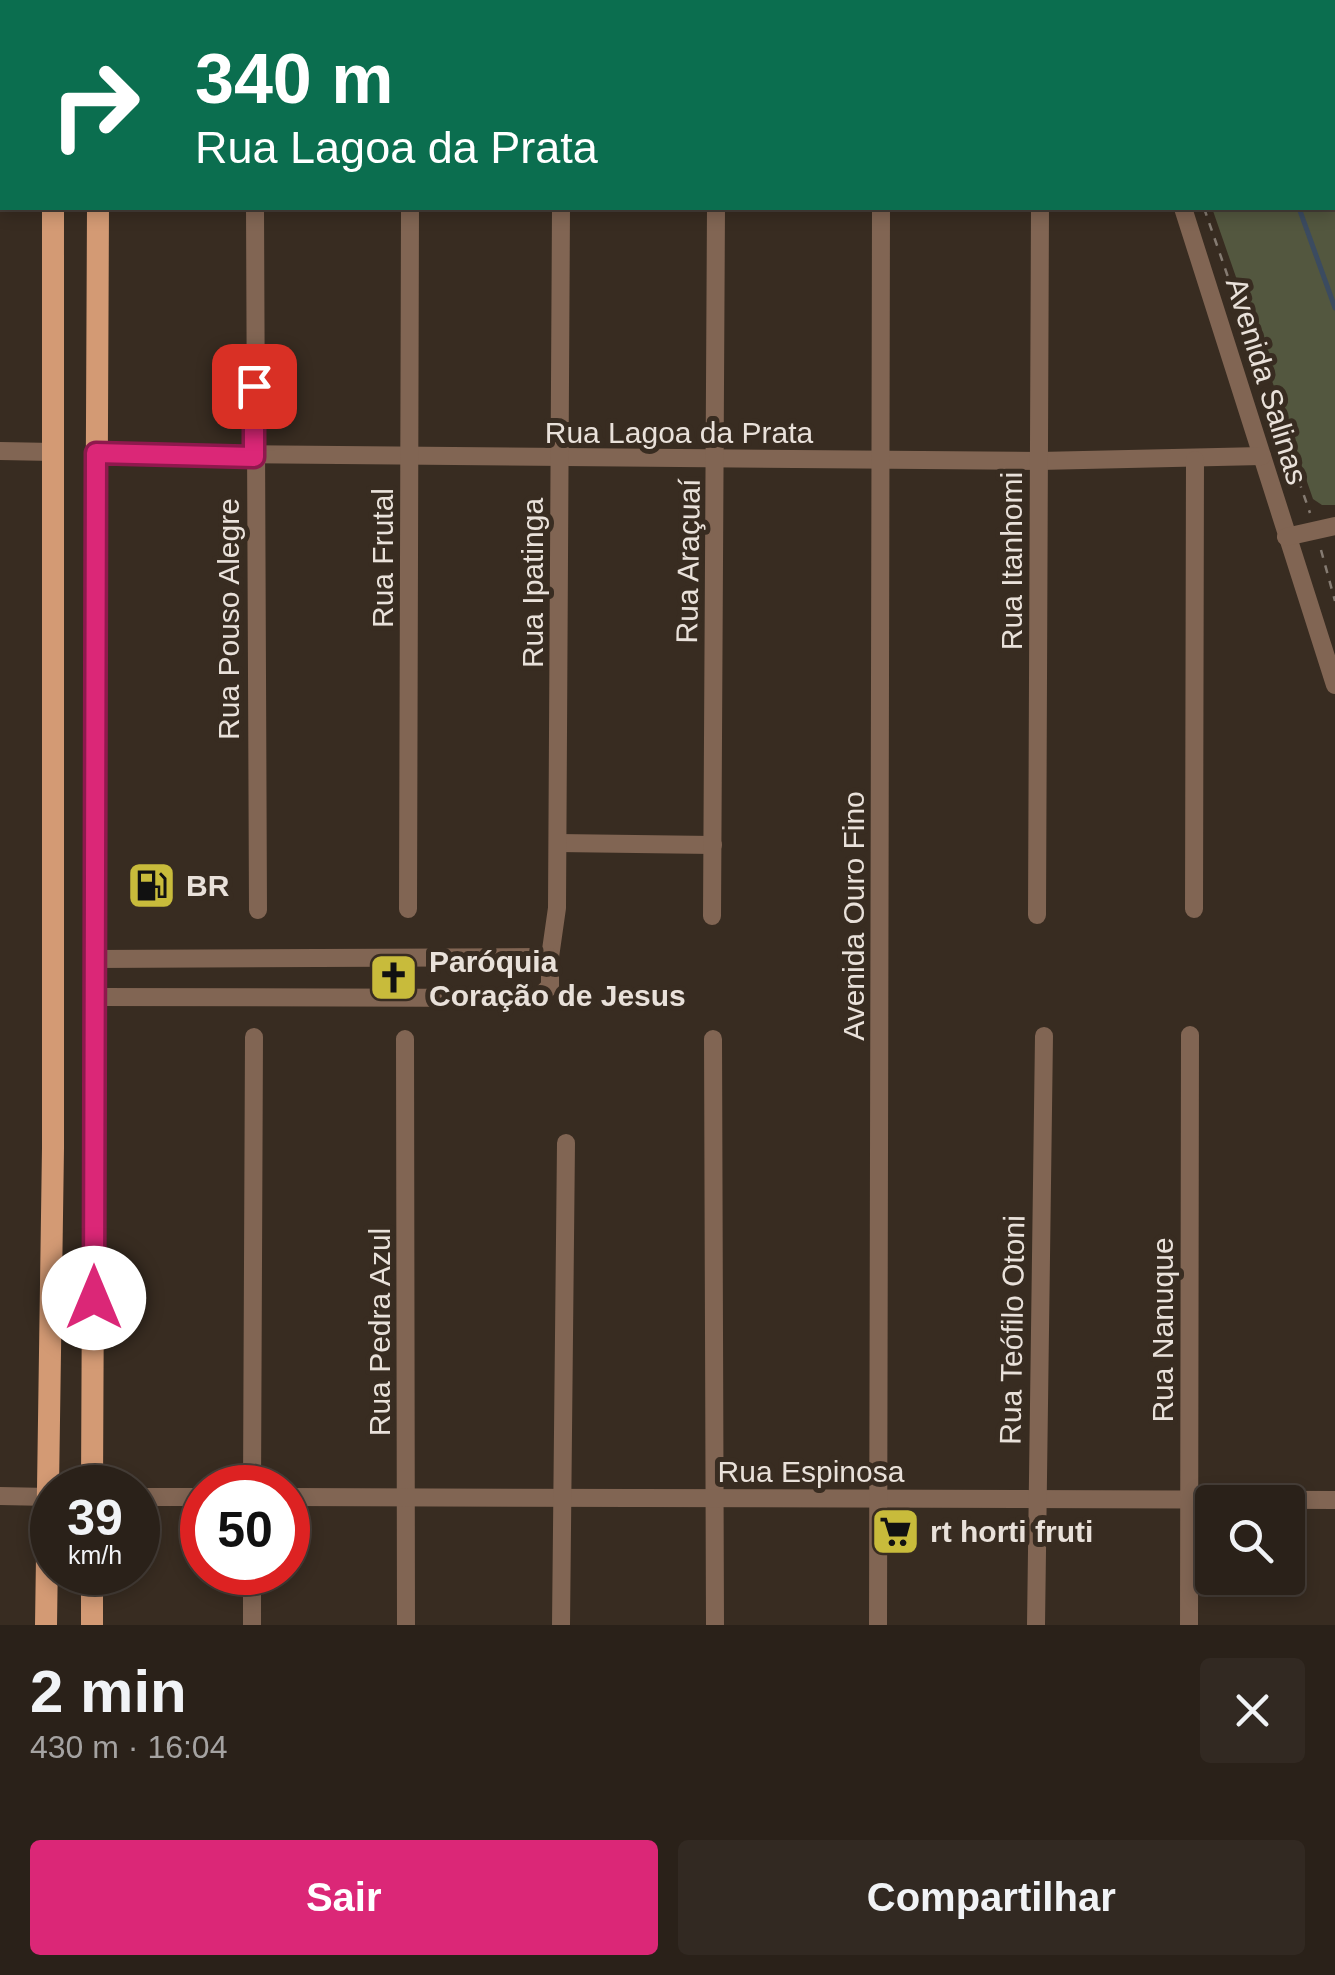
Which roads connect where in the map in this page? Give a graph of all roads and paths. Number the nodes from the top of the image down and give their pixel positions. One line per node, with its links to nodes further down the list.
1 (53, 210): 12 (main road)
2 (98, 210): 11 (main road)
3 (255, 210): 19 (street, Rua Pouso Alegre)
4 (410, 210): 20 (street, Rua Frutal)
5 (562, 210): 21 (street, Rua Ipatinga)
6 (716, 210): 22 (street, Rua Araçuaí)
7 (881, 210): 23 (street, Avenida Ouro Fino)
8 (1040, 210): 25 (street, Rua Itanhomi)
9 (1184, 210): 18 (street, Avenida Salinas)
10 (1205, 210): 27 (path)
11 (98, 263): 12 (main road); 14 (main road)
12 (54, 265): 13 (main road)
13 (55, 306): 14 (main road); 16 (main road)
14 (97, 307): 17 (main road)
15 (0, 451): 16 (street)
16 (54, 452): 31 (main road)
17 (96, 453): 19 (street, Rua Lagoa da Prata); 32 (main road)
18 (1262, 456): 24 (street, Rua Lagoa da Prata); 28 (street, Avenida Salinas)
19 (254, 457): 20 (street, Rua Lagoa da Prata); 37 (street, Rua Pouso Alegre)
20 (410, 458): 21 (street, Rua Lagoa da Prata); 35 (street, Rua Frutal)
21 (560, 458): 22 (street, Rua Lagoa da Prata); 33 (street, Rua Ipatinga)
22 (717, 460): 23 (street, Rua Lagoa da Prata); 34 (street, Rua Araçuaí)
23 (882, 460): 25 (street, Rua Lagoa da Prata); 60 (street, Avenida Ouro Fino)
24 (1194, 460): 25 (street, Rua Lagoa da Prata); 36 (street)
25 (1039, 461): 38 (street, Rua Itanhomi)
26 (1335, 526): 27 (street)
27 (1316, 530): 28 (street); 29 (path)
28 (1286, 536): 30 (street, Avenida Salinas)
29 (1335, 600)
30 (1335, 685)
31 (51, 809): 32 (main road); 50 (main road)
32 (92, 810): 41 (main road)
33 (558, 843): 34 (street); 40 (street, Rua Ipatinga)
34 (713, 845): 39 (street, Rua Araçuaí)
35 (408, 909)
36 (1194, 909)
37 (258, 910)
38 (1037, 915)
39 (712, 916)
40 (550, 957): 41 (street); 42 (street, Rua Ipatinga)
41 (94, 958): 42 (main road)
42 (94, 997): 49 (main road)
43 (1190, 1035): 62 (street, Rua Nanuque)
44 (1044, 1036): 61 (street, Rua Teófilo Otoni)
45 (254, 1037): 53 (street)
46 (405, 1039): 57 (street, Rua Pedra Azul)
47 (712, 1039): 59 (street)
48 (566, 1144): 58 (street)
49 (94, 1147): 50 (main road); 52 (main road)
50 (53, 1148): 51 (main road)
51 (49, 1465)
52 (92, 1465)
53 (252, 1465)
54 (0, 1496): 55 (street)
55 (30, 1496)
56 (310, 1497): 57 (street, Rua Espinosa)
57 (407, 1497): 58 (street, Rua Espinosa); 70 (street, Rua Pedra Azul)
58 (562, 1498): 59 (street, Rua Espinosa); 71 (street)
59 (715, 1498): 60 (street, Rua Espinosa); 72 (street)
60 (879, 1498): 61 (street, Rua Espinosa); 73 (street, Avenida Ouro Fino)
61 (1036, 1500): 62 (street, Rua Espinosa); 74 (street, Rua Teófilo Otoni)
62 (1189, 1500): 63 (street, Rua Espinosa); 75 (street, Rua Nanuque)
63 (1335, 1500)
64 (47, 1595): 67 (main road)
65 (92, 1595): 68 (main road)
66 (252, 1595): 69 (street)
67 (46, 1625)
68 (92, 1625)
69 (252, 1625)
70 (406, 1625)
71 (561, 1625)
72 (714, 1625)
73 (878, 1625)
74 (1036, 1625)
75 (1189, 1625)

